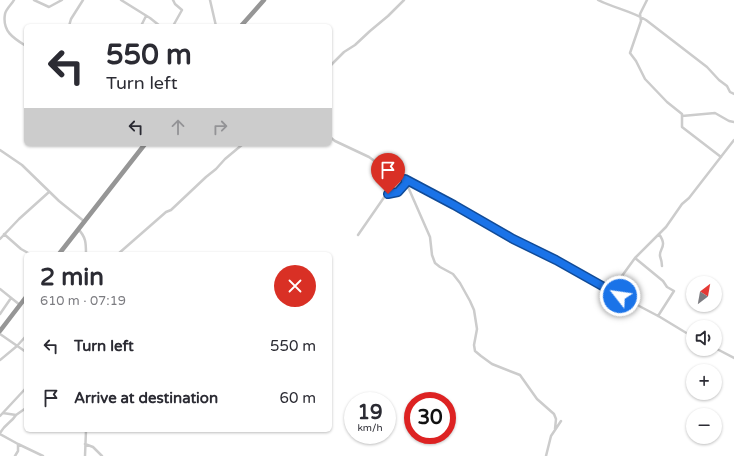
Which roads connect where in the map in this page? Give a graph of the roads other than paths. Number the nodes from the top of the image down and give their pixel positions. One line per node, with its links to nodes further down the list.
1 (14, 0): 20 (street)
2 (34, 0): 3 (street)
3 (62, 0)
4 (83, 0): 14 (street)
5 (121, 0): 12 (street)
6 (174, 0): 17 (street)
7 (210, 0): 18 (street)
8 (264, 0): 19 (highway)
9 (404, 0): 21 (street)
10 (598, 0): 13 (street)
11 (647, 0): 13 (street)
12 (146, 16): 15 (street); 16 (street)
13 (640, 16): 22 (street); 23 (street)
14 (69, 24)
15 (142, 24)
16 (157, 24)
17 (174, 24)
18 (216, 24)
19 (243, 24)
20 (24, 45)
21 (332, 64)
22 (734, 94)
23 (682, 116): 24 (street); 30 (street)
24 (734, 122)
25 (332, 139): 31 (street)
26 (734, 140): 30 (street)
27 (143, 146): 34 (highway)
28 (241, 146): 43 (street)
29 (0, 150): 33 (street)
30 (721, 157): 38 (street)
31 (405, 179): 32 (street); 47 (street)
32 (406, 183): 37 (street); 67 (street)
33 (49, 192): 34 (street); 36 (street)
34 (85, 222): 35 (highway)
35 (78, 229): 41 (highway); 42 (street)
36 (4, 234): 39 (street); 40 (street)
37 (358, 234)
38 (659, 234): 44 (street); 45 (street)
39 (0, 239)
40 (26, 252)
41 (61, 252)
42 (86, 252)
43 (120, 252)
44 (635, 258): 47 (street); 52 (street)
45 (662, 266)
46 (0, 289): 48 (street)
47 (611, 291): 52 (street)
48 (11, 298): 50 (street); 51 (street)
49 (24, 300): 50 (highway)
50 (20, 305): 53 (highway)
51 (0, 314)
52 (658, 316): 54 (street)
53 (0, 332): 56 (street)
54 (686, 333)
55 (24, 338): 56 (street)
56 (17, 346): 57 (street); 60 (street)
57 (24, 351)
58 (722, 352): 59 (street)
59 (734, 358)
60 (0, 360)
61 (24, 390): 63 (street)
62 (24, 409): 64 (street)
63 (3, 413): 64 (street); 65 (street)
64 (16, 415): 69 (street)
65 (0, 416)
66 (561, 421): 67 (street)
67 (555, 429): 76 (street)
68 (86, 432): 71 (street)
69 (0, 434): 70 (street)
70 (18, 444): 72 (street); 73 (street)
71 (85, 444): 74 (street); 75 (street)
72 (14, 456)
73 (43, 456)
74 (85, 456)
75 (102, 456)
76 (546, 456)

